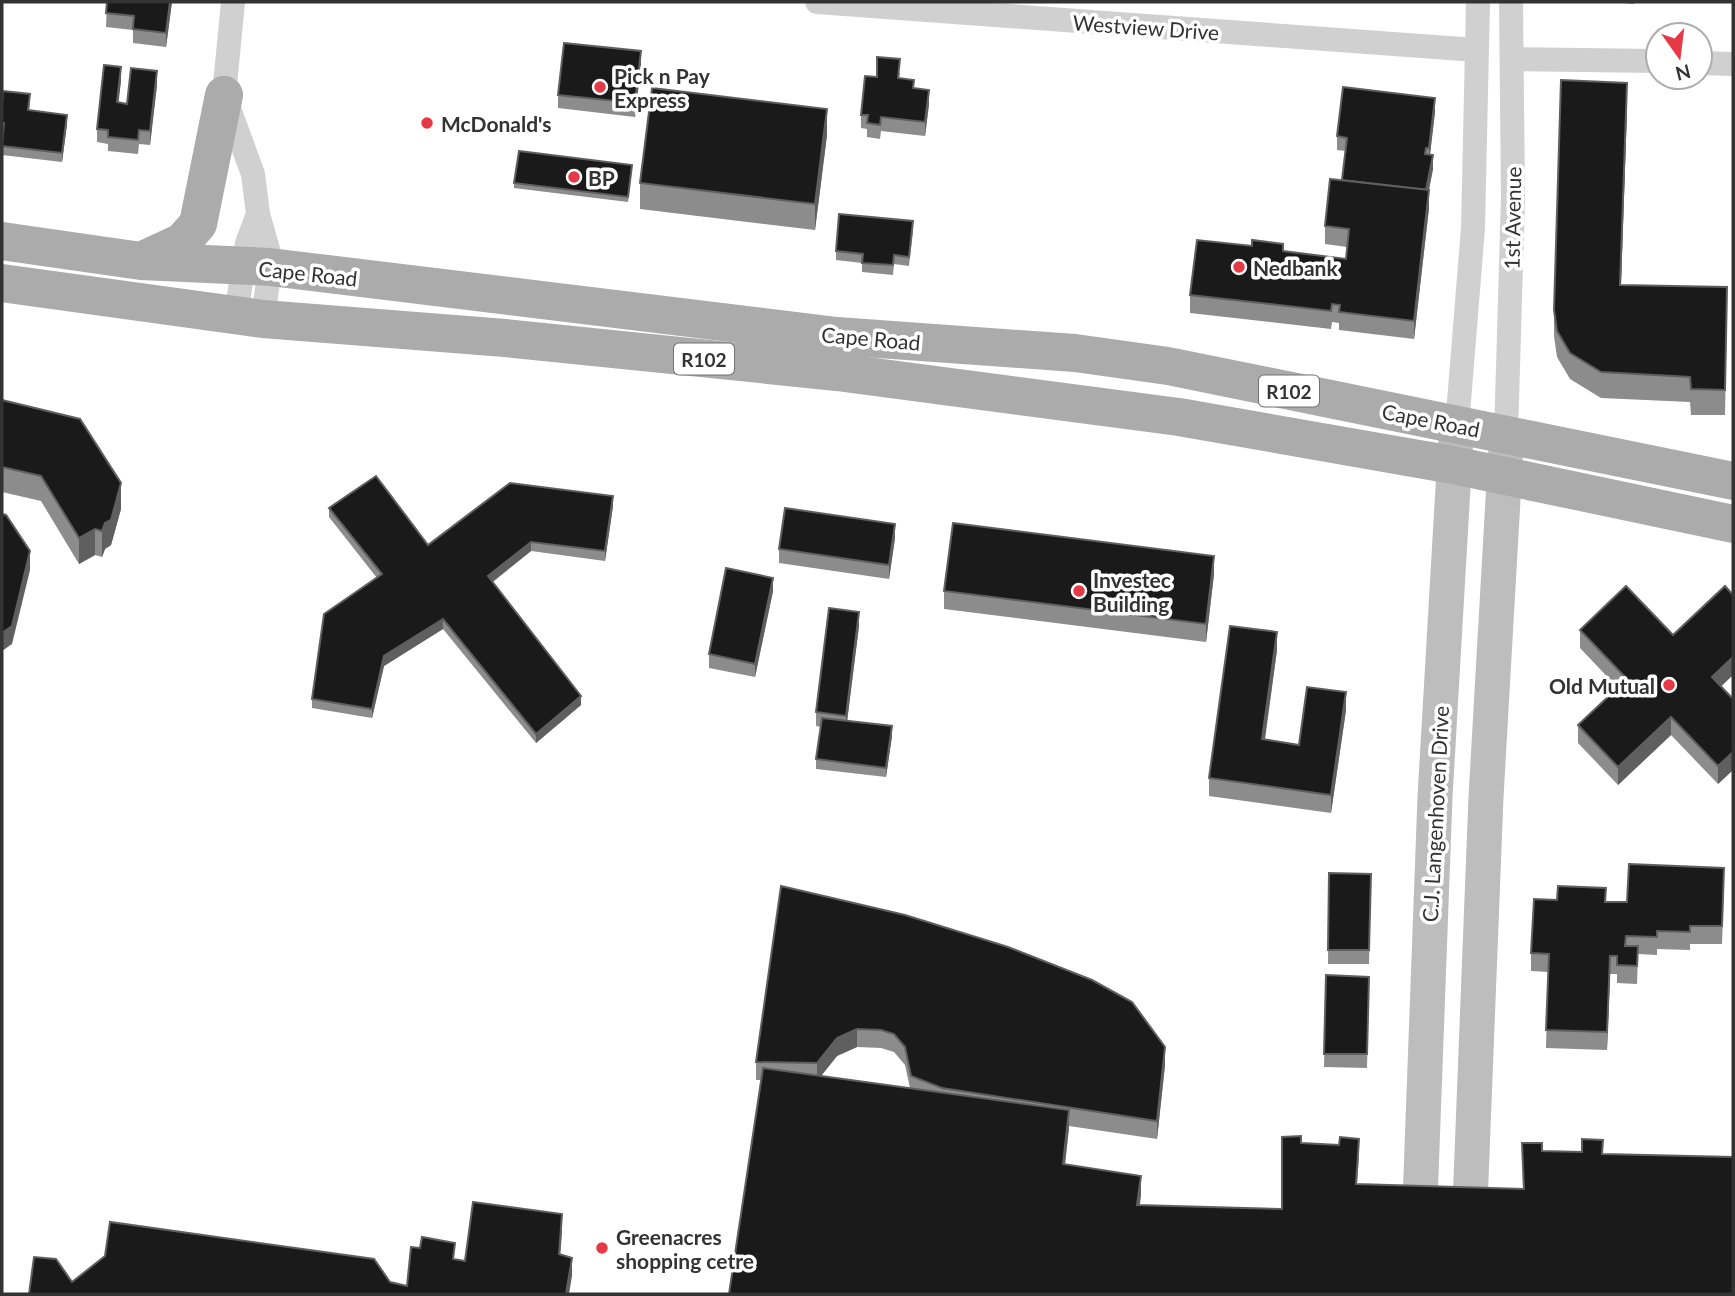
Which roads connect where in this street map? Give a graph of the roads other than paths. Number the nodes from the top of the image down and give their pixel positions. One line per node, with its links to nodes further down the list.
1 (233, 2): 10 (street)
2 (817, 2): 5 (street, Westview Drive)
3 (1478, 2): 5 (street, 1st Avenue)
4 (1511, 2): 6 (street, 1st Avenue)
5 (1476, 50): 16 (street, 1st Avenue)
6 (1512, 59): 7 (street); 17 (street, 1st Avenue)
7 (1644, 61)
8 (1714, 63): 9 (street)
9 (1733, 64)
10 (224, 96): 12 (main road); 13 (street)
11 (2, 241): 12 (main road, Cape Road / R102)
12 (141, 261): 13 (main road, Cape Road / R102)
13 (257, 267): 15 (street); 16 (main road, Cape Road / R102)
14 (2, 283): 15 (main road, Cape Road / R102)
15 (250, 317): 18 (main road, Cape Road / R102)
16 (1457, 426): 17 (main road, Cape Road / R102); 18 (main road, C.J. Langenhoven Drive)
17 (1506, 435): 19 (main road); 20 (main road, Cape Road / R102)
18 (1453, 465): 19 (main road, Cape Road / R102); 22 (main road, C.J. Langenhoven Drive)
19 (1505, 477): 21 (main road, Cape Road / R102); 23 (main road)
20 (1733, 481)
21 (1733, 524)
22 (1420, 1202)
23 (1470, 1205)

